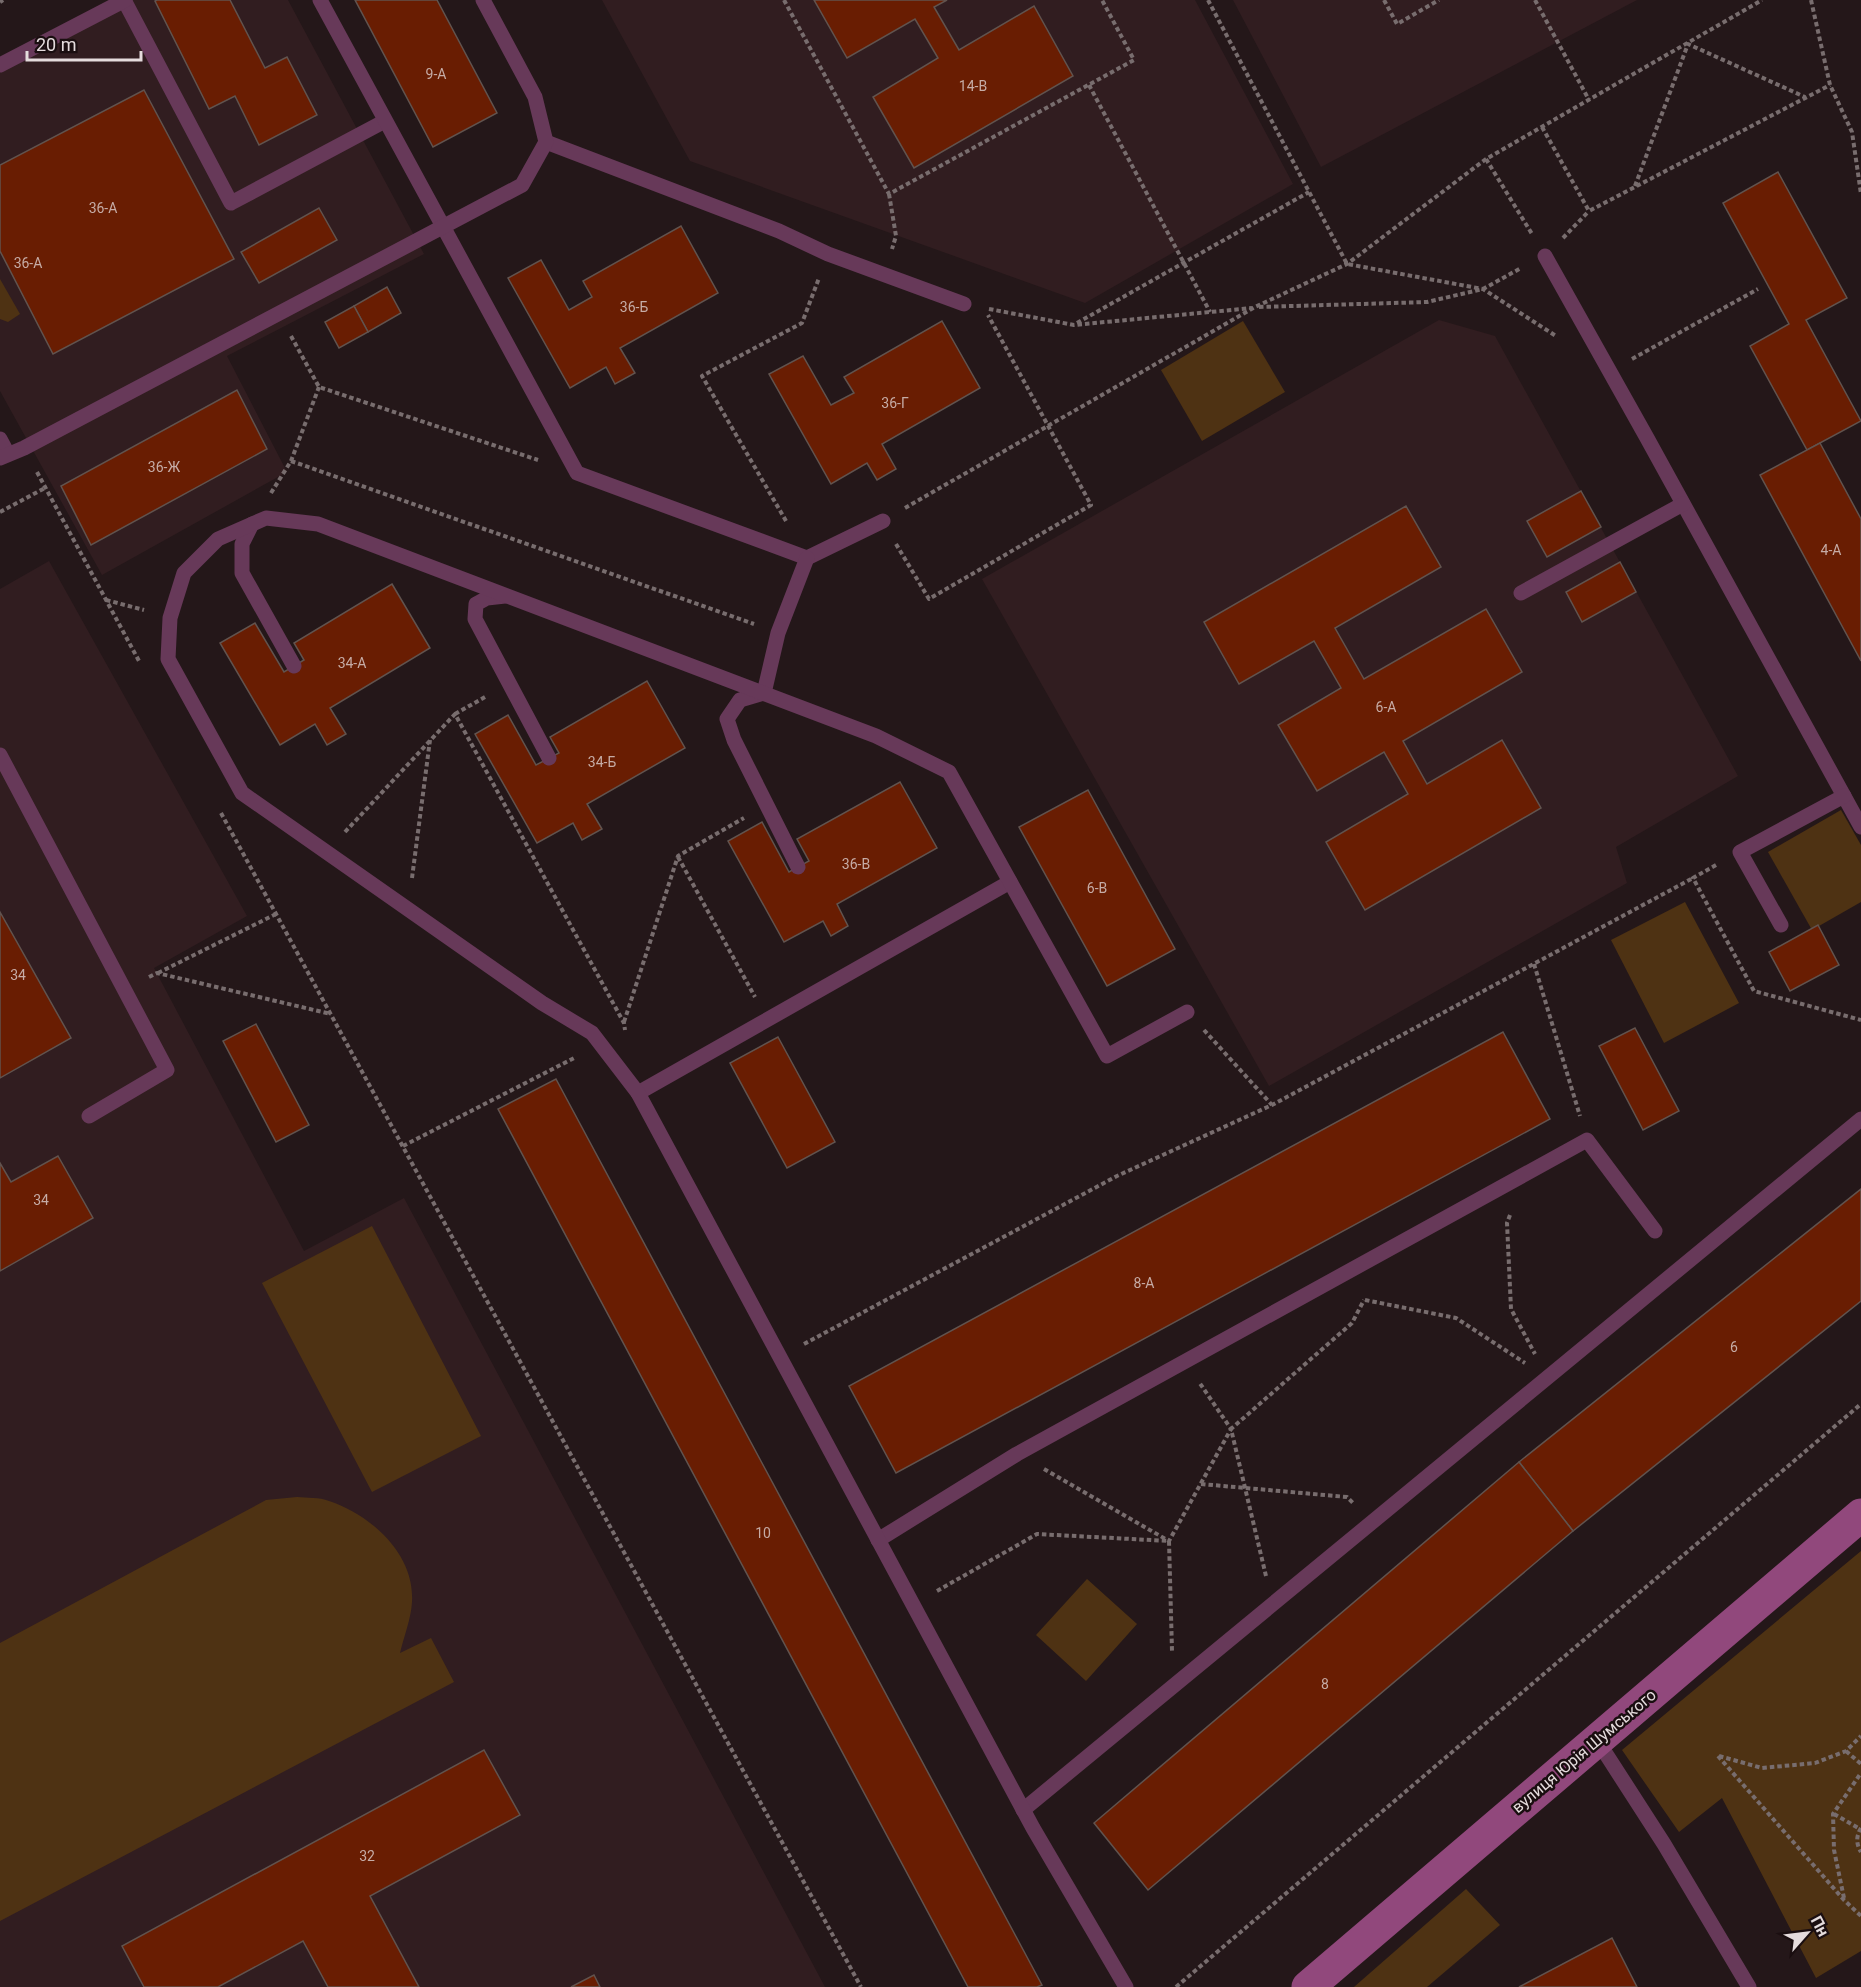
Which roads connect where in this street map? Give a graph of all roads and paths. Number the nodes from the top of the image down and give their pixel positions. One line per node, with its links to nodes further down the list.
1 (124, 0): 13 (lane); 18 (lane)
2 (320, 0): 18 (lane)
3 (483, 0): 20 (lane)
4 (784, 0): 24 (path)
5 (1102, 0): 14 (path)
6 (1208, 0): 23 (path)
7 (1384, 0): 8 (path)
8 (1439, 0)
9 (1535, 0): 17 (path)
10 (1762, 0): 12 (path)
11 (1811, 0): 15 (path)
12 (1688, 44): 16 (path); 17 (path); 22 (path)
13 (0, 66)
14 (1089, 85): 24 (path); 30 (path)
15 (1830, 85): 16 (path); 25 (path)
16 (1806, 98): 22 (path)
17 (1589, 100): 19 (path)
18 (385, 121): 27 (lane)
19 (1542, 127): 21 (path); 26 (path)
20 (546, 142): 27 (lane); 28 (lane)
21 (1486, 159): 29 (path); 31 (path)
22 (1635, 187): 26 (path)
23 (1309, 192): 30 (path); 31 (path)
24 (889, 194): 32 (path)
25 (1861, 194)
26 (1589, 212): 29 (path)
27 (442, 227): 38 (lane); 46 (lane)
28 (828, 254): 32 (lane); 51 (path)
29 (1545, 256): 33 (path); 41 (lane)
30 (1184, 262): 37 (path); 39 (path)
31 (1347, 264): 33 (path); 36 (path)
32 (884, 274): 35 (lane)
33 (1483, 288): 36 (path); 40 (path)
34 (1758, 289): 41 (path)
35 (964, 304)
36 (1255, 308): 37 (path); 43 (path)
37 (1210, 312): 39 (path)
38 (280, 314): 42 (path); 45 (lane)
39 (1074, 325): 43 (path)
40 (1562, 339)
41 (1611, 371): 47 (lane)
42 (319, 387): 46 (path); 56 (path)
43 (1048, 427): 49 (path); 49 (path)
44 (0, 439): 45 (lane)
45 (4, 456)
46 (577, 473): 51 (lane)
47 (1683, 504): 52 (lane); 65 (lane)
48 (0, 512): 54 (path)
49 (883, 521): 51 (lane)
50 (252, 525): 53 (lane); 55 (lane); 58 (lane)
51 (807, 558): 56 (lane)
52 (1521, 593)
53 (505, 596): 59 (lane); 60 (lane)
54 (106, 600): 55 (path); 57 (path)
55 (170, 618): 69 (lane)
56 (778, 633): 60 (lane)
57 (140, 663)
58 (294, 666)
59 (509, 684): 61 (path); 64 (lane)
60 (764, 693): 66 (lane); 74 (lane)
61 (455, 714): 62 (path); 85 (path)
62 (430, 740): 69 (path); 75 (path)
63 (0, 755): 80 (lane)
64 (549, 758)
65 (1844, 796): 68 (lane); 70 (lane)
66 (766, 805): 71 (path); 72 (lane)
67 (219, 809): 76 (path)
68 (1861, 827)
69 (326, 852): 75 (lane)
70 (1740, 852): 73 (path); 77 (lane)
71 (678, 856): 84 (path); 85 (path)
72 (798, 867)
73 (1693, 878): 78 (path); 83 (path)
74 (1010, 882): 81 (lane); 84 (lane)
75 (408, 909): 87 (lane)
76 (276, 914): 79 (path); 82 (path)
77 (1780, 925)
78 (1534, 963): 89 (path); 92 (path)
79 (157, 973): 80 (path); 82 (path)
80 (124, 989): 90 (lane)
81 (1187, 1012): 89 (path)
82 (331, 1015): 93 (path)
83 (1861, 1020)
84 (768, 1021): 88 (lane)
85 (624, 1023): 86 (path)
86 (626, 1035)
87 (601, 1044): 88 (lane); 93 (path)
88 (638, 1093): 98 (lane)
89 (1272, 1105): 98 (path)
90 (88, 1116)
91 (1861, 1119): 100 (lane)
92 (1587, 1140): 94 (lane); 95 (lane)
93 (403, 1146): 124 (path)
94 (1525, 1175): 96 (lane); 100 (path)
95 (1655, 1231)
96 (1318, 1288): 97 (path); 99 (lane)
97 (1365, 1300): 100 (path); 102 (path)
98 (780, 1357): 108 (lane)
99 (1185, 1361): 102 (path); 103 (lane)
100 (1548, 1378): 107 (lane)
101 (1861, 1404): 126 (path)
102 (1231, 1429): 104 (path); 105 (path)
103 (1017, 1454): 108 (lane); 109 (path)
104 (1201, 1484): 105 (path); 109 (path)
105 (1245, 1487): 107 (path); 111 (path)
106 (1861, 1515): 114 (street, вулиця Юрія Шумського)
107 (1372, 1523): 111 (lane)
108 (878, 1540): 110 (lane)
109 (1169, 1540): 110 (path); 112 (path)
110 (912, 1605): 118 (lane)
111 (1272, 1605): 112 (lane)
112 (1173, 1687): 118 (lane)
113 (1861, 1736): 115 (path)
114 (1597, 1740): 127 (street, вулиця Юрія Шумського); 128 (lane)
115 (1846, 1751): 116 (path); 122 (path)
116 (1861, 1764)
117 (1861, 1773): 119 (path)
118 (1023, 1810): 125 (lane)
119 (1833, 1814): 120 (path); 122 (path)
120 (1860, 1829): 121 (path)
121 (1861, 1852)
122 (1845, 1900): 123 (path)
123 (1861, 1916)
124 (861, 1987)
125 (1126, 1987)
126 (1176, 1987)
127 (1308, 1987)
128 (1749, 1987)

